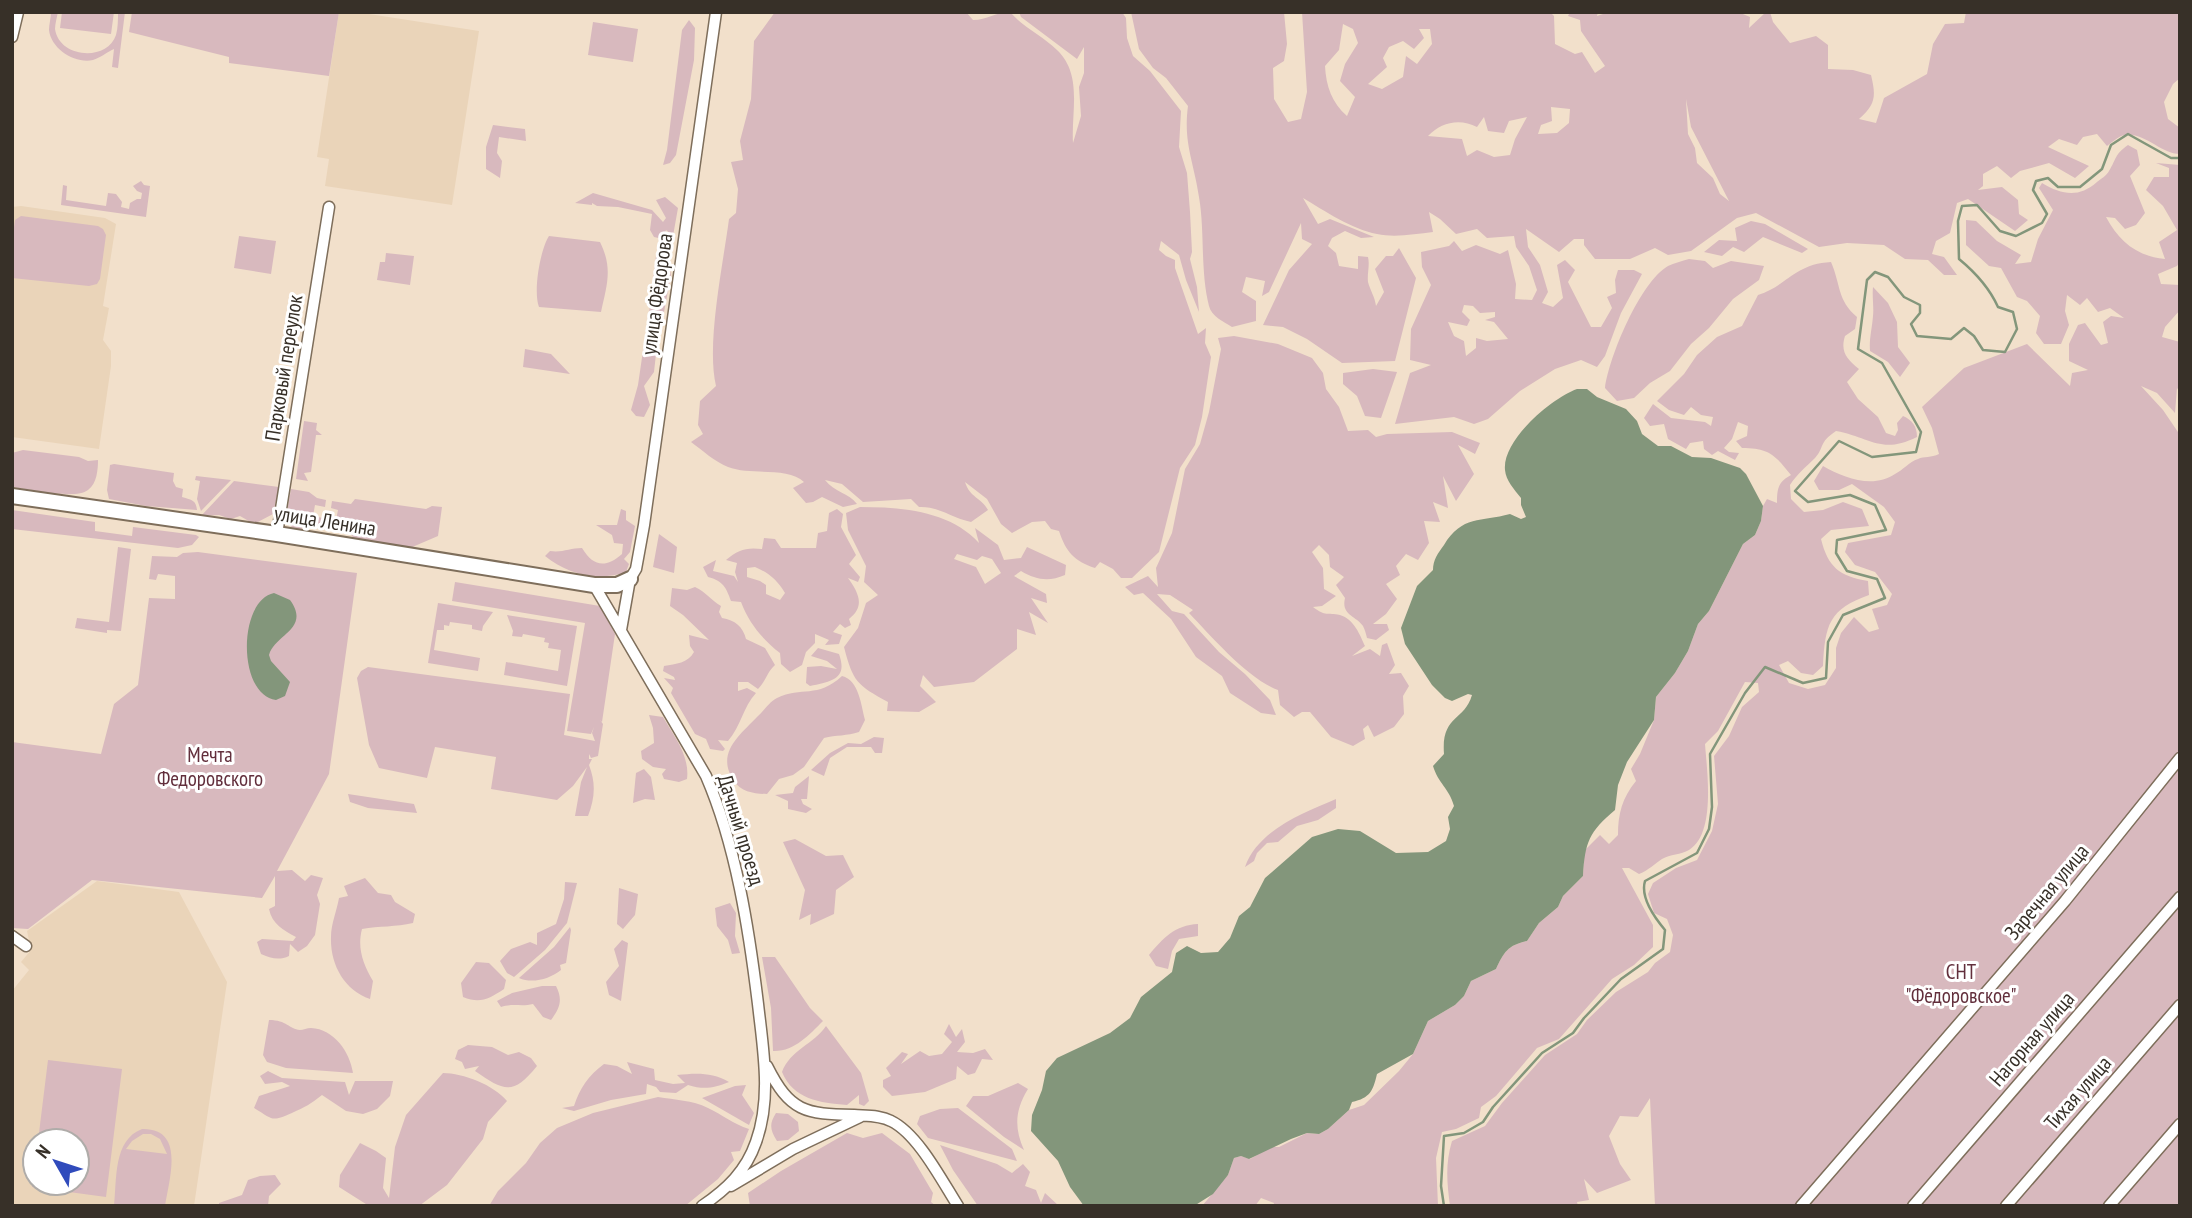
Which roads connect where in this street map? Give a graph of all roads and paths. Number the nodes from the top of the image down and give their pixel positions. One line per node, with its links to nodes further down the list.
1 (18, 12): 3 (street)
2 (716, 12): 7 (street, улица Фёдорова)
3 (12, 37)
4 (329, 207): 6 (street, Парковый переулок)
5 (12, 496): 6 (street, улица Ленина)
6 (276, 534): 8 (street, улица Ленина)
7 (630, 579): 8 (street, улица Ленина); 9 (street, улица Фёдорова)
8 (594, 584): 9 (street, Дачный проезд)
9 (621, 629): 15 (street, Дачный проезд)
10 (2180, 758): 21 (street, Заречная улица)
11 (2180, 897): 22 (street, Нагорная улица)
12 (12, 936): 13 (street)
13 (26, 946)
14 (2180, 1005): 23 (street, Тихая улица)
15 (765, 1063): 16 (street); 18 (street, Дачный проезд)
16 (864, 1115): 18 (street); 20 (street)
17 (2180, 1124): 24 (street)
18 (728, 1188): 19 (street)
19 (702, 1206)
20 (958, 1206)
21 (1801, 1206)
22 (1913, 1206)
23 (2006, 1206)
24 (2109, 1206)

